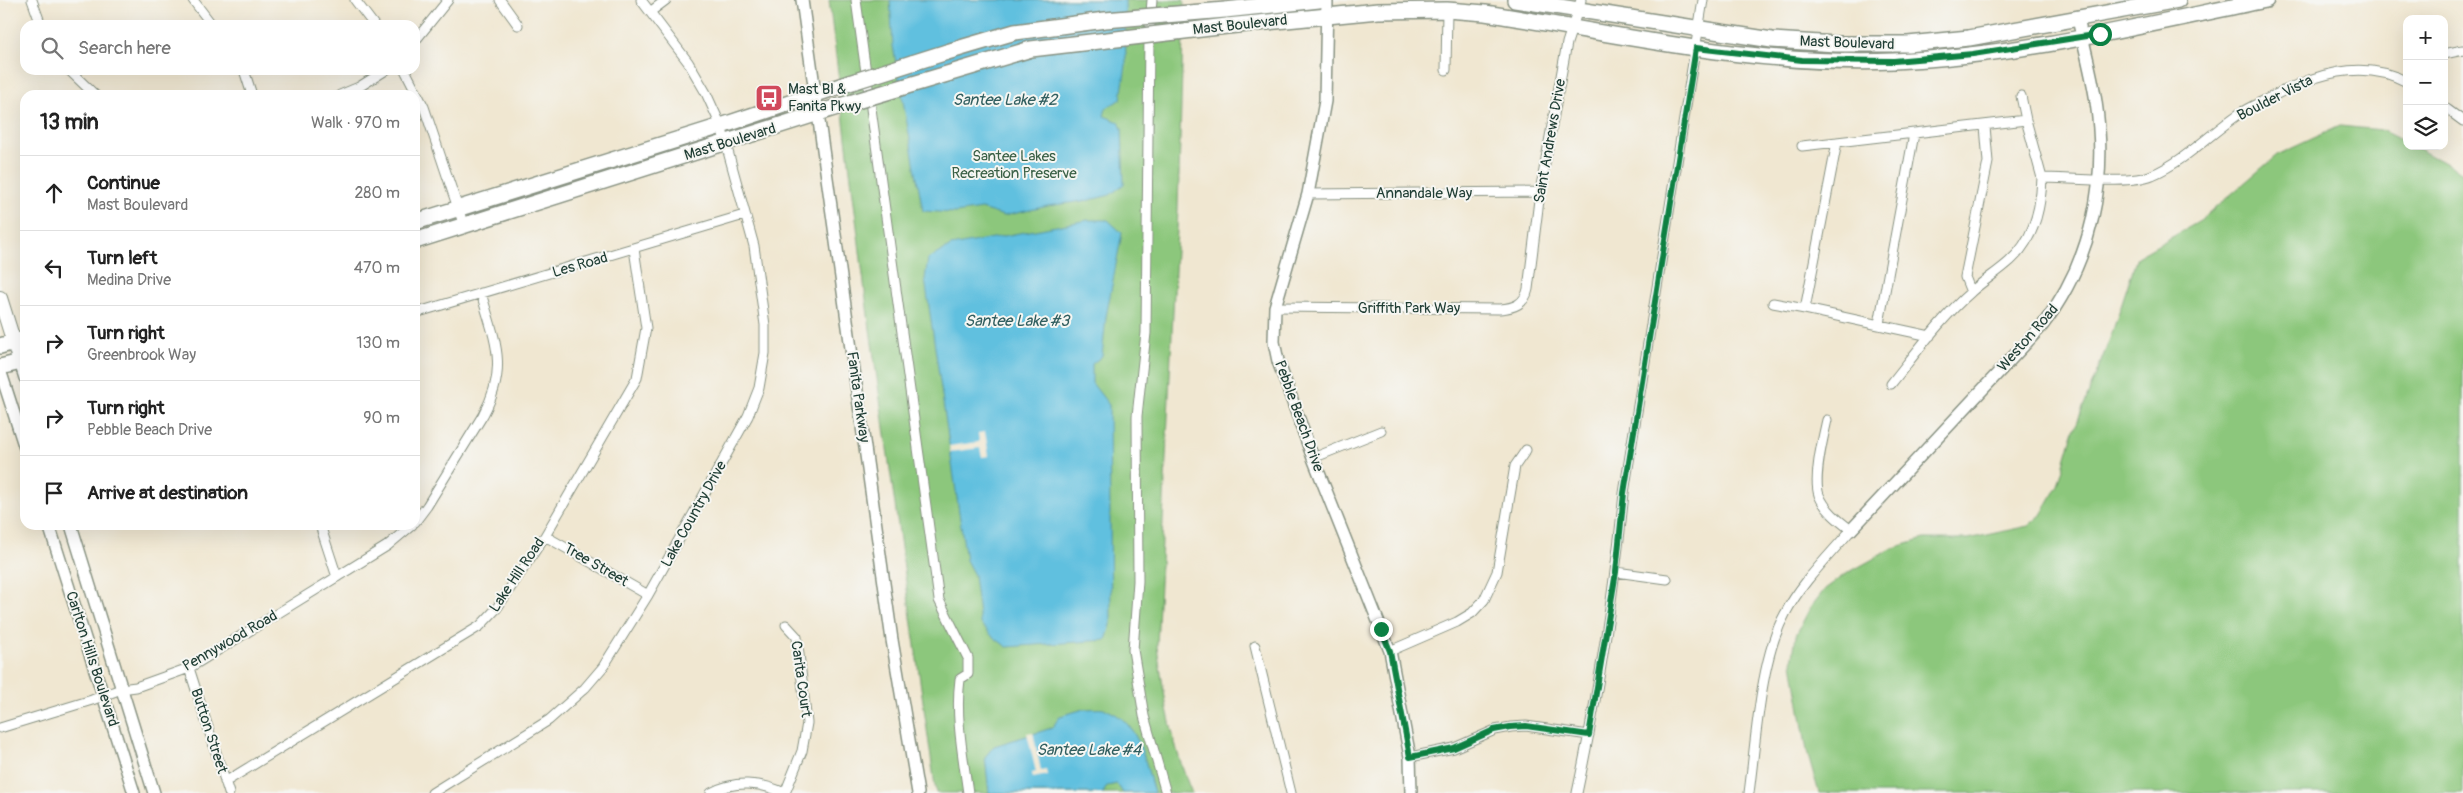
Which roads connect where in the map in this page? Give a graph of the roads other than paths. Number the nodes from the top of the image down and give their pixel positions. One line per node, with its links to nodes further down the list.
1 (32, 0): 22 (street)
2 (193, 0): 23 (street)
3 (355, 0): 24 (street)
4 (448, 0): 28 (street)
5 (500, 0): 25 (street)
6 (641, 0): 19 (street, Lake Country Drive)
7 (666, 0): 19 (street)
8 (802, 0): 43 (street, Fanita Parkway)
9 (856, 0): 114 (street)
10 (1152, 0): 115 (street)
11 (1319, 0): 43 (main road, Mast Boulevard, bridge)
12 (1327, 0): 20 (street, Pebble Beach Drive)
13 (1515, 0): 17 (main road, Mast Boulevard)
14 (1704, 0): 27 (street)
15 (2178, 0): 21 (main road, Mast Boulevard)
16 (2266, 0): 29 (main road, Mast Boulevard)
17 (1579, 5): 26 (street, Saint Andrews Drive); 27 (main road, Mast Boulevard)
18 (1447, 10): 20 (main road, Mast Boulevard); 26 (main road, Mast Boulevard); 33 (street)
19 (650, 12): 50 (street, Lake Country Drive)
20 (1327, 16): 47 (main road, Mast Boulevard, bridge); 59 (street, Pebble Beach Drive)
21 (2078, 19): 27 (main road, Mast Boulevard); 29 (street, Weston Road)
22 (39, 20)
23 (208, 20)
24 (370, 20)
25 (518, 25)
26 (1572, 27): 30 (main road, Mast Boulevard); 58 (street, Saint Andrews Drive)
27 (1699, 29): 30 (street)
28 (420, 35)
29 (2082, 38): 30 (main road, Mast Boulevard); 57 (street, Weston Road)
30 (1696, 48): 93 (street)
31 (2463, 50): 32 (street)
32 (2448, 53)
33 (1446, 70)
34 (74, 75): 39 (street)
35 (246, 75): 40 (street)
36 (378, 75): 41 (street)
37 (408, 75): 42 (street)
38 (2403, 81): 57 (street, Boulder Vista)
39 (90, 90)
40 (250, 90)
41 (352, 90)
42 (416, 90)
43 (815, 95): 47 (street, Fanita Parkway); 50 (main road, Mast Boulevard)
44 (2022, 96): 48 (street)
45 (420, 99): 60 (street)
46 (2448, 110): 49 (street)
47 (818, 114): 54 (main road, Mast Boulevard); 113 (street, Fanita Parkway)
48 (2026, 120): 51 (street); 56 (street)
49 (2463, 121)
50 (721, 126): 54 (street, Lake Country Drive); 60 (main road, Mast Boulevard)
51 (1985, 126): 52 (street); 67 (street)
52 (1914, 134): 53 (street); 74 (street)
53 (1837, 142): 55 (street); 72 (street)
54 (726, 143): 61 (street, Lake Country Drive); 63 (main road, Mast Boulevard)
55 (1802, 146)
56 (2042, 178): 57 (street, Boulder Vista); 67 (street)
57 (2099, 179): 91 (street, Weston Road)
58 (1540, 192): 59 (street, Annandale Way); 66 (street, Saint Andrews Drive)
59 (1308, 194): 71 (street, Pebble Beach Drive)
60 (458, 209): 62 (main road, Mast Boulevard); 63 (street)
61 (744, 216): 65 (street, Les Road); 96 (street, Lake Country Drive)
62 (420, 220)
63 (464, 226): 64 (main road, Mast Boulevard)
64 (420, 239)
65 (634, 249): 68 (street, Les Road); 92 (street, Lake Hill Road)
66 (1528, 284): 71 (street, Griffith Park Way)
67 (1971, 292): 75 (street)
68 (481, 293): 73 (street, Les Road); 86 (street)
69 (0, 298): 76 (main road)
70 (1773, 304): 72 (street)
71 (1276, 307): 85 (street, Pebble Beach Drive)
72 (1805, 309): 74 (street)
73 (420, 311)
74 (1879, 324): 75 (street)
75 (1930, 336): 80 (street)
76 (13, 343): 77 (main road)
77 (20, 358)
78 (20, 363): 79 (main road)
79 (0, 369): 83 (street)
80 (1891, 384)
81 (1827, 420): 91 (street)
82 (1381, 430): 85 (street)
83 (20, 432)
84 (1526, 450): 99 (street)
85 (1313, 458): 99 (street, Pebble Beach Drive)
86 (420, 515)
87 (51, 530): 102 (street, Carlton Hills Boulevard)
88 (73, 530): 101 (street, Carlton Hills Boulevard)
89 (322, 530): 94 (street)
90 (406, 530): 94 (street, Pennywood Road)
91 (1851, 530): 119 (street)
92 (544, 536): 96 (street, Tree Street); 106 (street, Lake Hill Road)
93 (1616, 572): 95 (street); 104 (street)
94 (337, 577): 100 (street, Pennywood Road)
95 (1667, 579)
96 (648, 595): 110 (street, Lake Country Drive)
97 (786, 625): 112 (street, Carita Court)
98 (1255, 646): 116 (street)
99 (1390, 651): 105 (street, Pebble Beach Drive)
100 (189, 668): 101 (street, Pennywood Road); 106 (street, Button Street)
101 (121, 689): 102 (street, Pennywood Road); 108 (street, Carlton Hills Boulevard)
102 (104, 695): 103 (street, Pennywood Road); 107 (street, Carlton Hills Boulevard)
103 (0, 728)
104 (1589, 735): 105 (street); 118 (street)
105 (1410, 757): 117 (street, Pebble Beach Drive)
106 (226, 782): 109 (street, Button Street)
107 (134, 793)
108 (154, 793)
109 (229, 793)
110 (432, 793)
111 (711, 793): 112 (street)
112 (784, 793)
113 (918, 793)
114 (968, 793)
115 (1166, 793)
116 (1291, 793)
117 (1411, 793)
118 (1577, 793)
119 (1748, 793)

